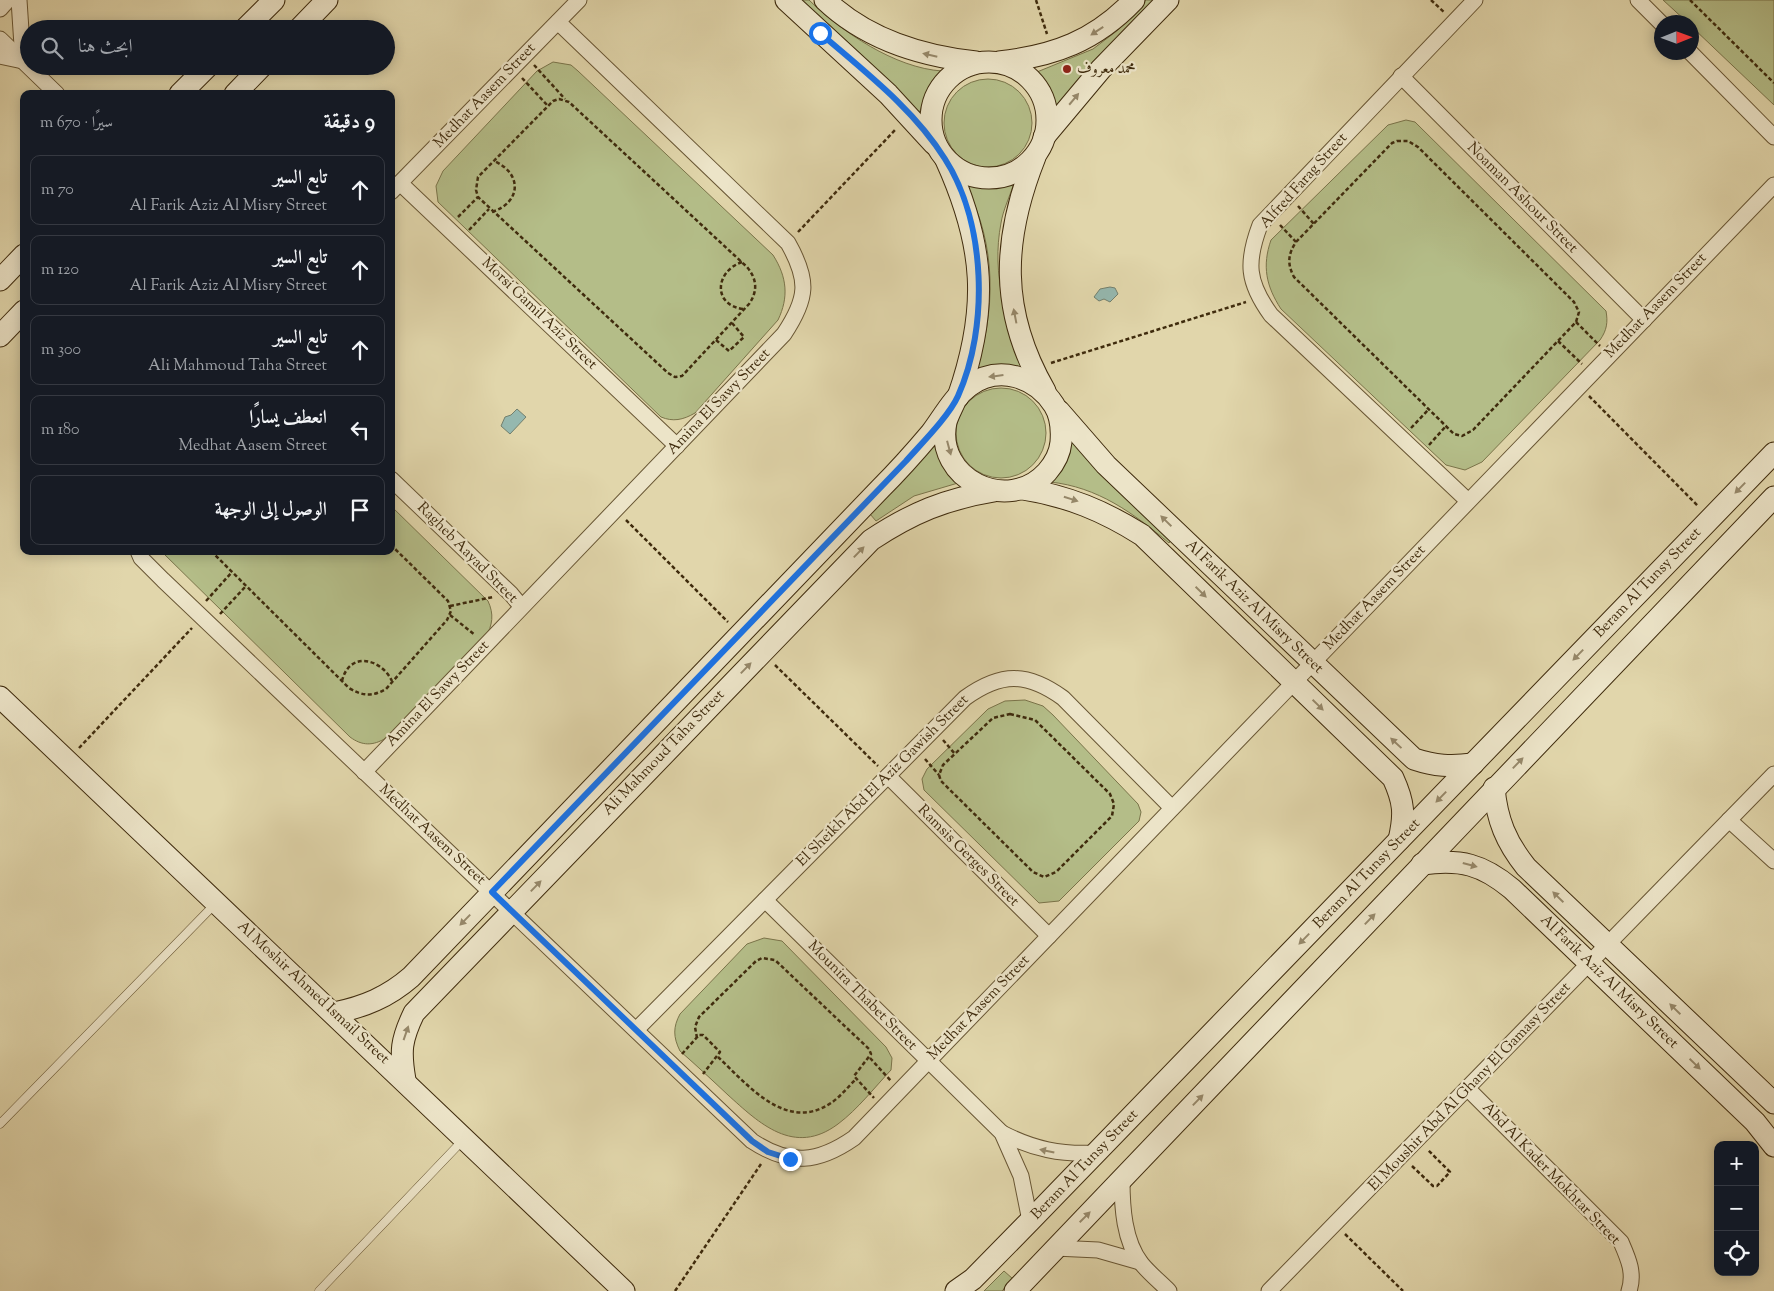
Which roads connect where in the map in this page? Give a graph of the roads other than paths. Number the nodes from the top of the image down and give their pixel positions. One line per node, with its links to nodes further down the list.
1 (8, 0): 12 (street)
2 (19, 0): 14 (street)
3 (274, 0): 15 (street)
4 (579, 0): 17 (street, Medhat Aasem Street)
5 (786, 0): 33 (street)
6 (825, 0): 23 (street, one-way to 6)
7 (1134, 0): 23 (street, one-way to 23)
8 (1168, 0): 32 (street, one-way to 8)
9 (1475, 0): 27 (street, Alfred Farag Street)
10 (1638, 0): 13 (street)
11 (322, 2): 16 (street)
12 (0, 9)
13 (1654, 16)
14 (20, 20)
15 (254, 20)
16 (307, 20)
17 (558, 22): 35 (street, Medhat Aasem Street); 43 (street, Amina El Sawy Street)
18 (0, 38): 20 (street)
19 (0, 56): 21 (street)
20 (20, 58)
21 (20, 60)
22 (1698, 60): 31 (street)
23 (987, 62): 32 (street); 33 (street)
24 (37, 75): 28 (street)
25 (199, 75): 29 (street)
26 (253, 75): 30 (street)
27 (1401, 76): 39 (street, Noaman Ashour Street); 49 (street, Alfred Farag Street)
28 (53, 90)
29 (184, 90)
30 (238, 90)
31 (1774, 137)
32 (1041, 145): 33 (street); 42 (street, Al Farik Aziz Al Misry Street, one-way to 32)
33 (942, 154): 41 (street)
34 (1774, 185): 39 (street, Medhat Aasem Street)
35 (396, 187): 43 (street, Morsi Gamil Aziz Street)
36 (20, 259): 37 (street)
37 (0, 280)
38 (20, 315): 40 (street)
39 (1644, 320): 49 (street, Medhat Aasem Street)
40 (0, 336)
41 (956, 399): 42 (street, one-way to 41); 47 (street, one-way to 47); 67 (street, Ali Mahmoud Taha Street)
42 (1051, 401): 46 (street); 54 (street, Al Farik Aziz Al Misry Street, one-way to 42)
43 (677, 446): 53 (street, Amina El Sawy Street)
44 (1774, 453): 50 (street, Beram Al Tunsy Street, one-way to 50)
45 (395, 483): 53 (street, Ragheb Aayad Street)
46 (1023, 489): 47 (street); 55 (street, Al Farik Aziz Al Misry Street, one-way to 55)
47 (995, 491): 70 (street, Ali Mahmoud Taha Street, one-way to 47)
48 (1774, 497): 51 (street, Beram Al Tunsy Street)
49 (1468, 501): 54 (street, Medhat Aasem Street)
50 (1710, 519): 51 (street); 57 (street, Beram Al Tunsy Street, one-way to 57)
51 (1731, 540): 61 (street, Beram Al Tunsy Street, one-way to 51)
52 (140, 555): 58 (street, Medhat Aasem Street)
53 (521, 606): 58 (street, Amina El Sawy Street)
54 (1312, 662): 55 (street, Medhat Aasem Street); 57 (street, Al Farik Aziz Al Misry Street, one-way to 54)
55 (1294, 681): 62 (street, Medhat Aasem Street); 64 (street, Al Farik Aziz Al Misry Street, one-way to 64)
56 (0, 697): 69 (street, Al Moshir Ahmed Ismail Street)
57 (1473, 764): 64 (street, Beram Al Tunsy Street, one-way to 64)
58 (364, 772): 67 (street, Medhat Aasem Street)
59 (1774, 774): 63 (street, El Moushir Abd Al Ghany El Gamasy Street)
60 (888, 776): 62 (street, El Sheikh Abd El Aziz Gawish Street); 68 (street, El Sheikh Abd El Aziz Gawish Street); 71 (street, Ramsis Gerges Street)
61 (1494, 788): 66 (street, Beram Al Tunsy Street); 72 (street, Al Farik Aziz Al Misry Street, one-way to 61)
62 (1172, 808): 71 (street, Medhat Aasem Street)
63 (1729, 820): 65 (street); 72 (street, El Moushir Abd Al Ghany El Gamasy Street)
64 (1399, 840): 84 (street, Beram Al Tunsy Street, one-way to 84)
65 (1774, 861)
66 (1422, 864): 73 (street, Al Farik Aziz Al Misry Street, one-way to 73); 85 (street, Beram Al Tunsy Street, one-way to 66)
67 (492, 892): 70 (street, Medhat Aasem Street); 74 (street, Ali Mahmoud Taha Street, one-way to 74)
68 (765, 900): 75 (street, El Sheikh Abd El Aziz Gawish Street); 76 (street, Mounira Thabet Street)
69 (217, 902): 74 (street, Al Moshir Ahmed Ismail Street); 80 (lane)
70 (512, 911): 75 (street, Medhat Aasem Street); 77 (street, Ali Mahmoud Taha Street, one-way to 70)
71 (1049, 936): 76 (street, Medhat Aasem Street)
72 (1608, 945): 73 (street, El Moushir Abd Al Ghany El Gamasy Street); 79 (street, Al Farik Aziz Al Misry Street, one-way to 72)
73 (1590, 964): 78 (street, El Moushir Abd Al Ghany El Gamasy Street); 83 (street, Al Farik Aziz Al Misry Street, one-way to 83)
74 (334, 1013): 77 (street, Al Moshir Ahmed Ismail Street)
75 (636, 1030): 76 (street, Medhat Aasem Street)
76 (928, 1062): 81 (street, Mounira Thabet Street)
77 (405, 1080): 82 (street, Al Moshir Ahmed Ismail Street)
78 (1468, 1089): 94 (street, El Moushir Abd Al Ghany El Gamasy Street); 95 (street, Abd Al Kader Mokhtar Street)
79 (1774, 1103)
80 (0, 1124)
81 (1002, 1133): 84 (street, Mounira Thabet Street, one-way to 81); 86 (street, Mounira Thabet Street)
82 (465, 1138): 89 (lane); 90 (street, Al Moshir Ahmed Ismail Street)
83 (1774, 1146)
84 (1096, 1153): 86 (street, Beram Al Tunsy Street)
85 (1122, 1180): 87 (street, Beram Al Tunsy Street, one-way to 85); 88 (street)
86 (1030, 1221): 91 (street, Beram Al Tunsy Street)
87 (1055, 1248): 88 (street); 92 (street, Beram Al Tunsy Street)
88 (1140, 1262): 93 (street)
89 (319, 1291)
90 (624, 1291)
91 (956, 1291)
92 (1015, 1291)
93 (1169, 1291)
94 (1269, 1291)
95 (1630, 1291)

